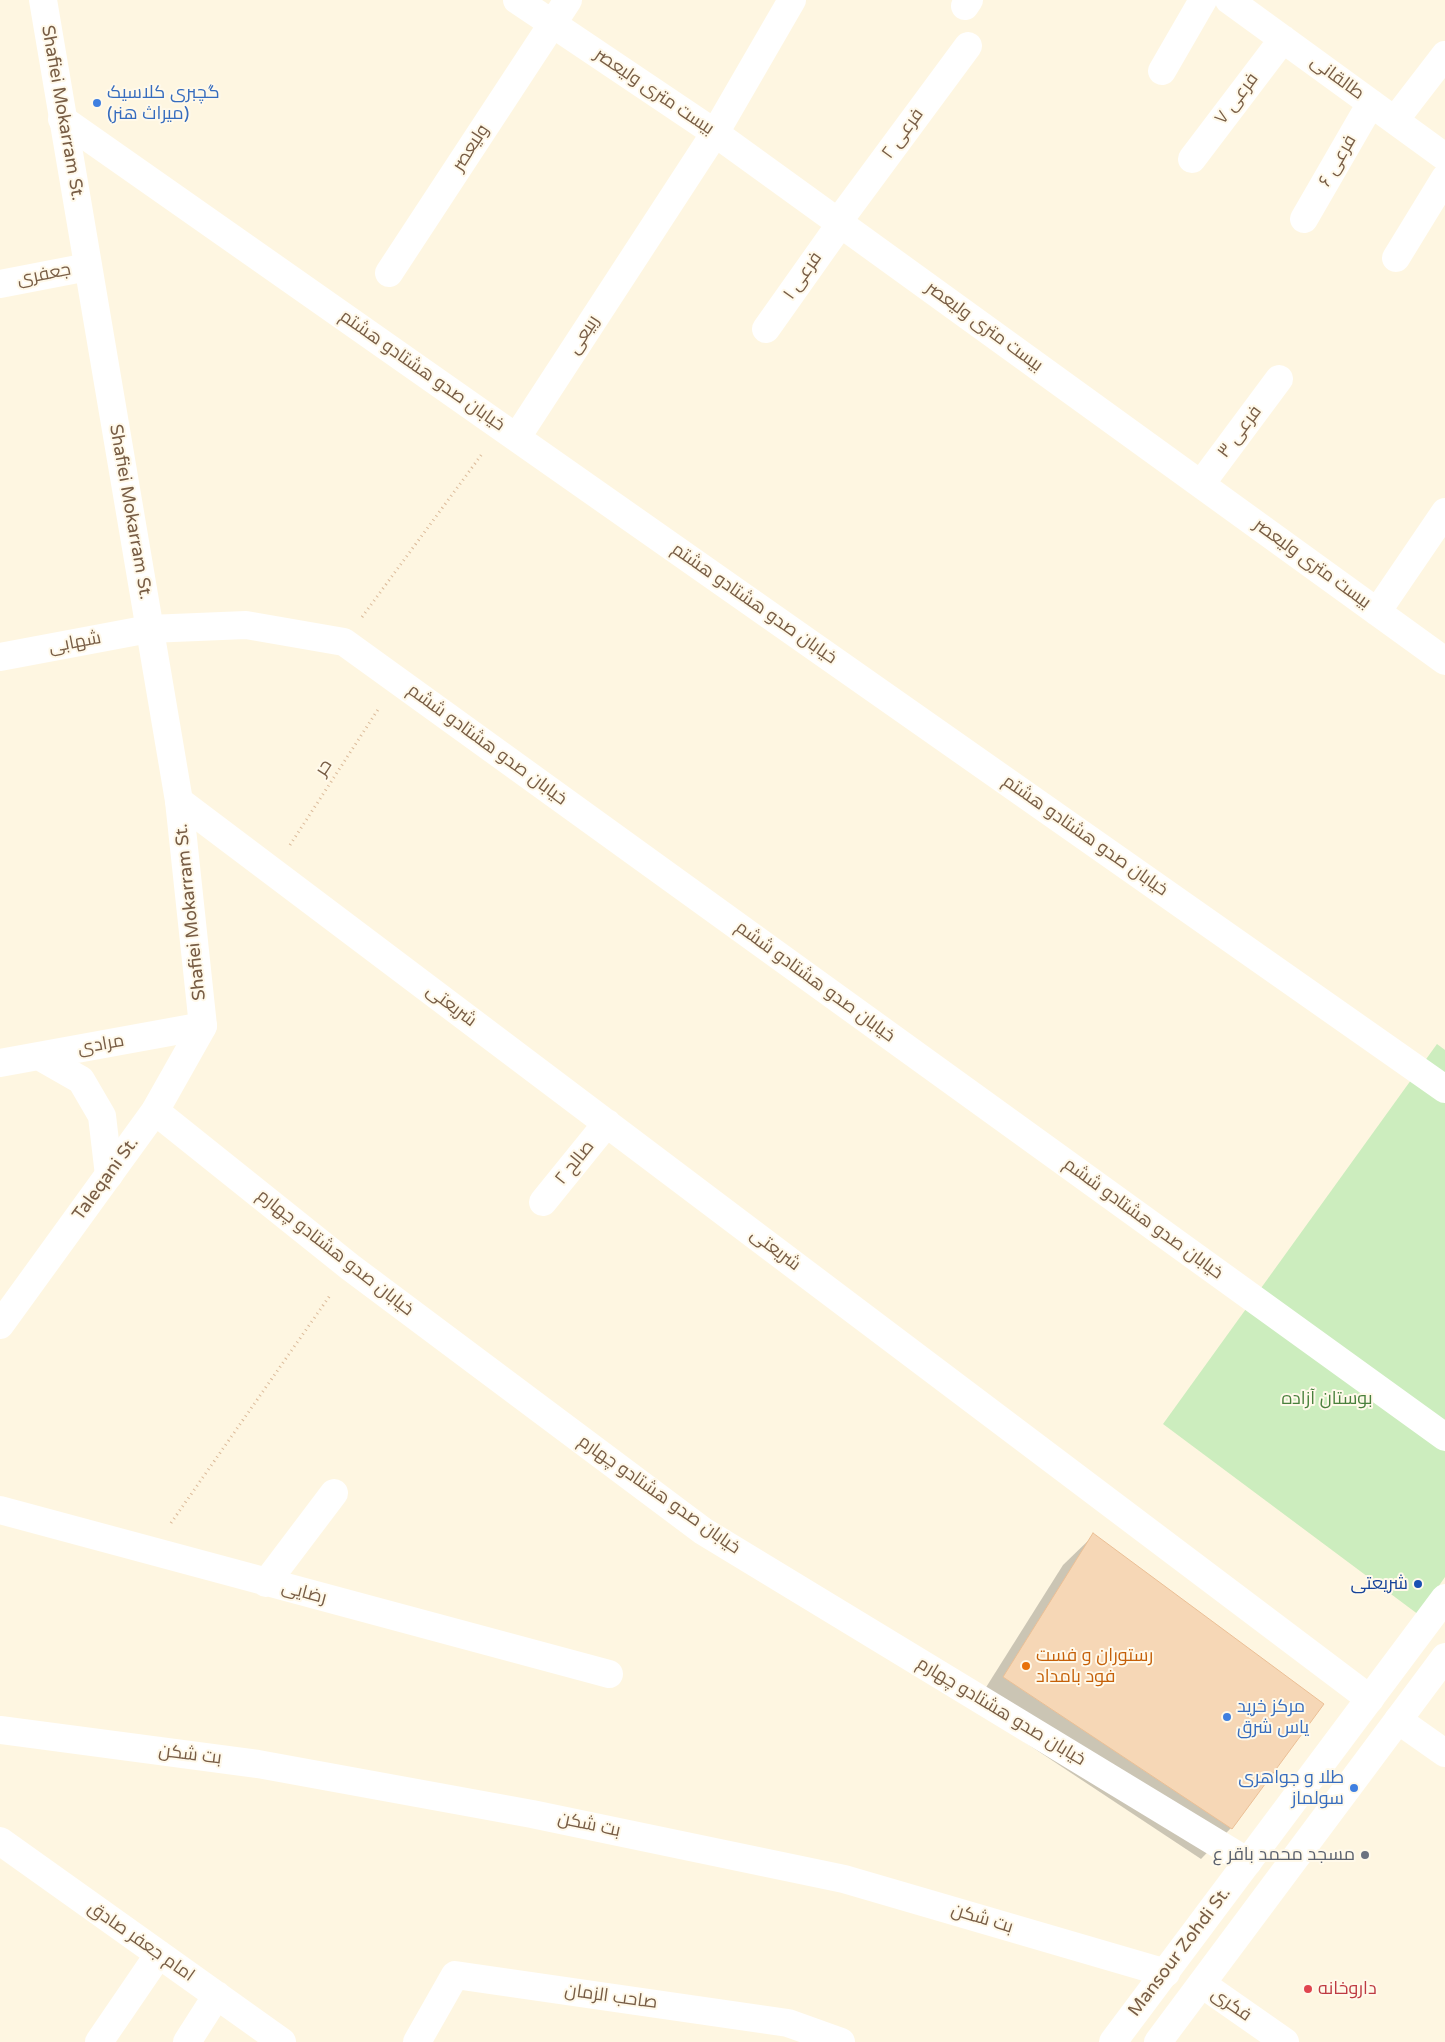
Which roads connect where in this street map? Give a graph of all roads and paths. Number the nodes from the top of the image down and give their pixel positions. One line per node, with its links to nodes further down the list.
1 (42, 0): 13 (street, Shafiei Mokarram St.)
2 (517, 0): 7 (street, بیست متری ولیعصر)
3 (568, 0): 7 (street, ولیعصر)
4 (792, 0): 15 (street, ربیعی)
5 (1202, 0): 11 (street)
6 (1231, 0): 8 (street, طالقانی)
7 (552, 24): 15 (street, بیست متری ولیعصر); 23 (street, ولیعصر)
8 (1283, 39): 12 (street, طالقانی); 17 (street, فرعی ۷)
9 (968, 46): 20 (street, فرعی ۲)
10 (1445, 55): 14 (street)
11 (1162, 71)
12 (1371, 103): 14 (street, طالقانی); 19 (street, فرعی ۶)
13 (62, 119): 22 (street, Shafiei Mokarram St.); 27 (street, خیابان صدو هشتادو هشتم)
14 (1395, 120): 16 (street, طالقانی)
15 (715, 133): 20 (street, بیست متری ولیعصر); 27 (street, ربیعی)
16 (1445, 157)
17 (1192, 159)
18 (1445, 178): 21 (street)
19 (1304, 219)
20 (840, 222): 25 (street, فرعی ۱); 28 (street, بیست متری ولیعصر)
21 (1396, 258)
22 (88, 267): 24 (street, جعفری); 31 (street, Shafiei Mokarram St.)
23 (389, 273)
24 (0, 284)
25 (766, 328)
26 (1279, 379): 28 (street, فرعی ۳)
27 (517, 438): 32 (path); 41 (street, خیابان صدو هشتادو هشتم)
28 (1201, 484): 30 (street, بیست متری ولیعصر)
29 (1445, 512): 30 (street)
30 (1377, 612): 34 (street, بیست متری ولیعصر)
31 (150, 629): 32 (street, خیابان صدو هشتادو ششم); 33 (street, شهابی); 36 (street, Shafiei Mokarram St.)
32 (344, 642): 35 (street, خیابان صدو هشتادو ششم)
33 (0, 657)
34 (1445, 661)
35 (397, 680): 37 (path, حر); 48 (street, خیابان صدو هشتادو ششم)
36 (179, 800): 37 (street, شریعتی); 38 (street, Shafiei Mokarram St.)
37 (273, 872): 43 (street, شریعتی)
38 (203, 1026): 39 (street, مرادی); 42 (street, Taleqani St.)
39 (39, 1056): 40 (street, مرادی); 44 (street)
40 (0, 1063)
41 (1445, 1089)
42 (156, 1111): 44 (street, Taleqani St.); 46 (street, خیابان صدو هشتادو چهارم)
43 (607, 1123): 45 (street, صالح ۲); 56 (street, شریعتی)
44 (110, 1175): 47 (street, Taleqani St.)
45 (543, 1202)
46 (350, 1267): 51 (path); 61 (street, خیابان صدو هشتادو چهارم)
47 (0, 1325)
48 (1445, 1437)
49 (334, 1493): 52 (street)
50 (0, 1510): 51 (street, رضایی)
51 (150, 1552): 52 (street, رضایی)
52 (266, 1583): 55 (street, رضایی)
53 (1445, 1598): 56 (street, Mansour Zohdi St.)
54 (1445, 1658): 57 (street, Mansour Zohdi St.)
55 (609, 1674)
56 (1370, 1699): 57 (street, شریعتی); 61 (street, Mansour Zohdi St.)
57 (1398, 1720): 59 (street, شریعتی); 64 (street, Mansour Zohdi St.)
58 (0, 1730): 63 (street, بت شکن)
59 (1445, 1754)
60 (0, 1841): 62 (street, امام جعفر صادق)
61 (1248, 1862): 63 (street, Mansour Zohdi St.)
62 (159, 1954): 65 (street, امام جعفر صادق); 66 (street)
63 (1166, 1973): 64 (street, بت شکن); 71 (street, Mansour Zohdi St.)
64 (1202, 1984): 72 (street, Mansour Zohdi St.); 73 (street, فکری)
65 (217, 1995): 67 (street); 68 (street, امام جعفر صادق)
66 (99, 2042)
67 (188, 2042)
68 (282, 2042)
69 (417, 2042): 70 (street, صاحب الزمان)
70 (841, 2042)
71 (1113, 2042)
72 (1158, 2042)
73 (1285, 2042)

